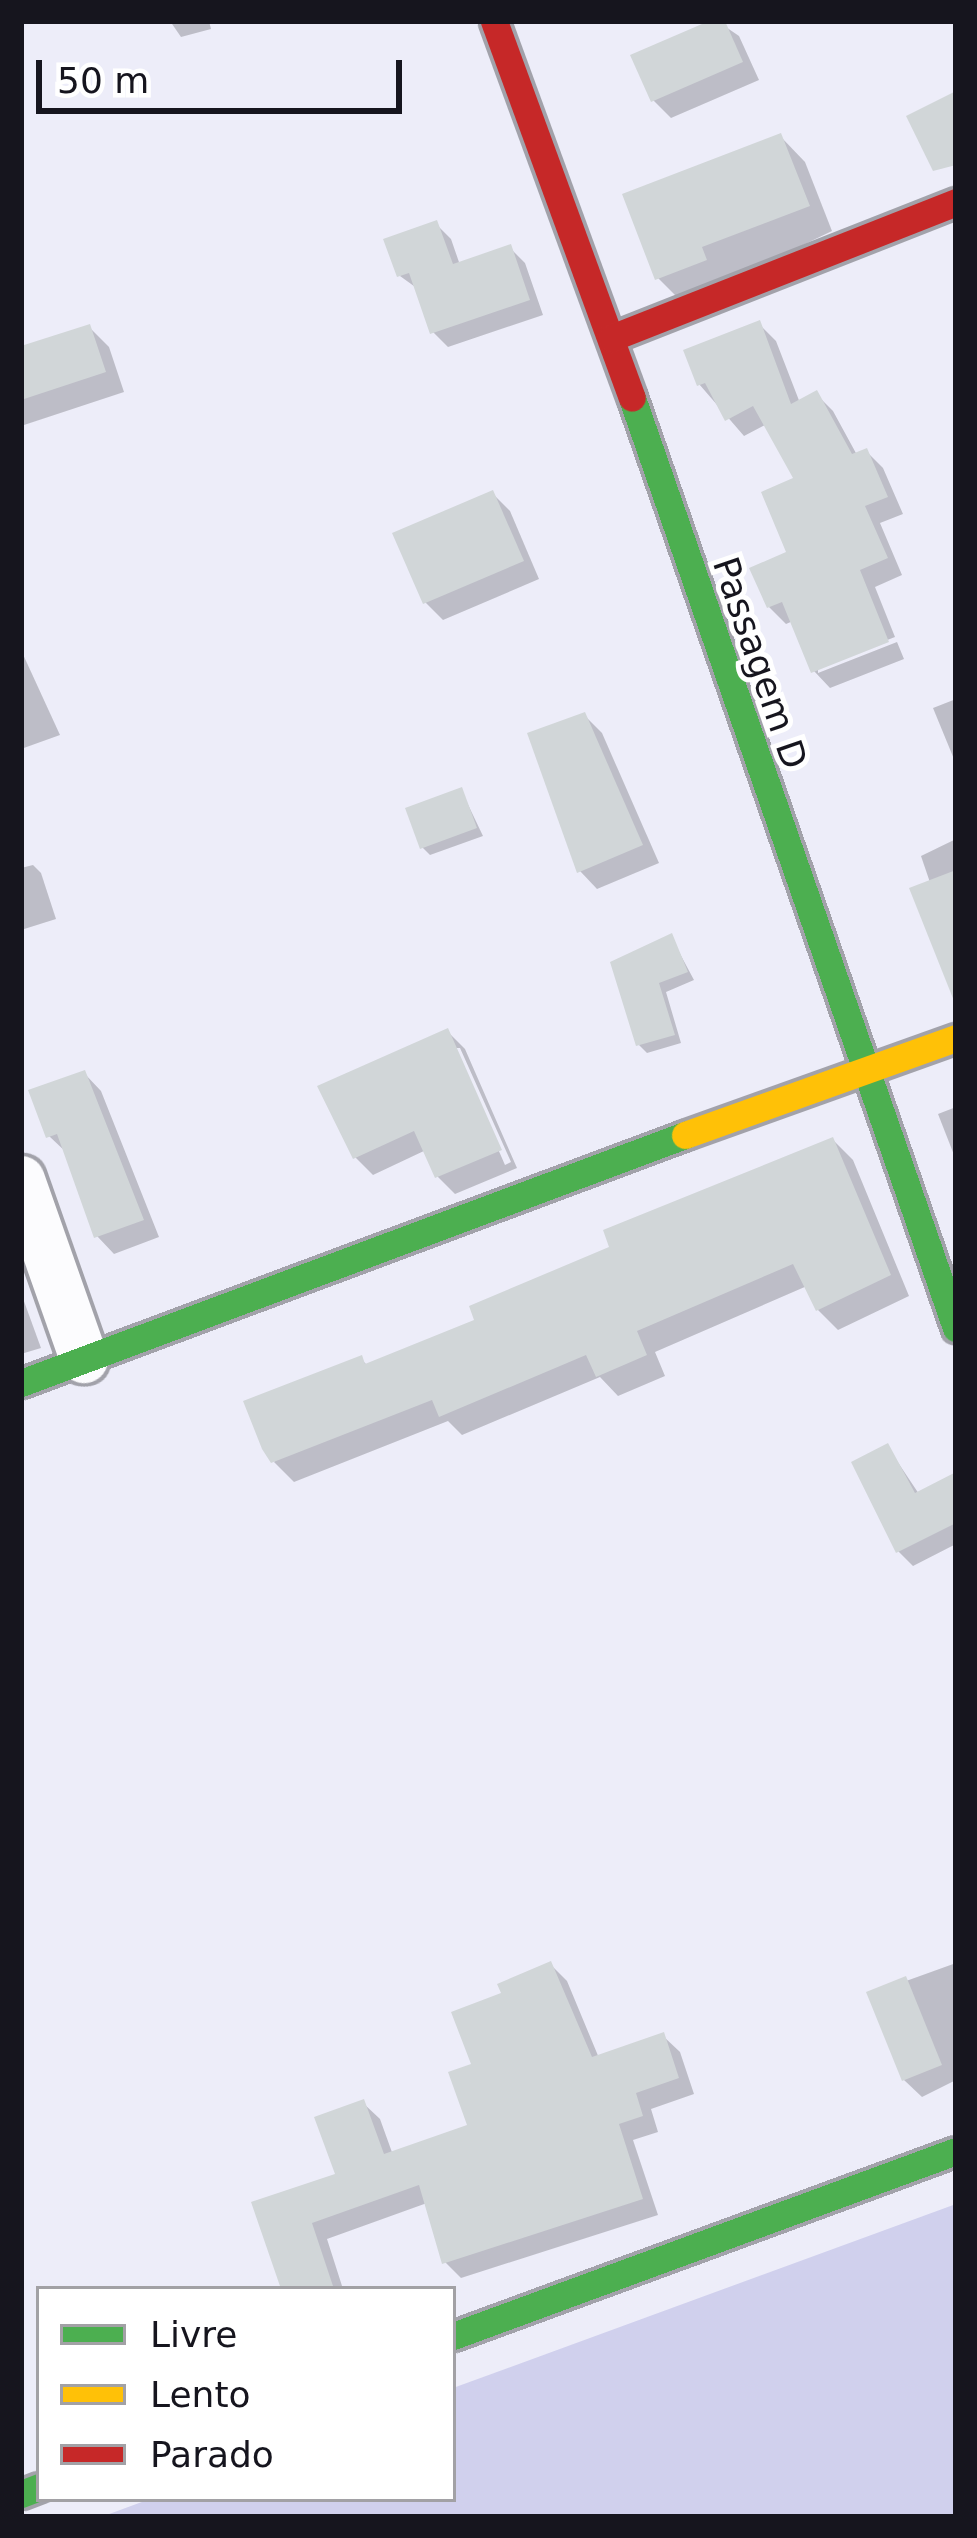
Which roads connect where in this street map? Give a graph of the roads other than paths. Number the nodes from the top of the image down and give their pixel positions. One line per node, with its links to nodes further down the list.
1 (494, 21): 3 (street, Passagem D)
2 (956, 202): 3 (street)
3 (611, 338): 5 (street, Passagem D)
4 (956, 1038): 5 (street)
5 (863, 1073): 7 (street, Passagem D); 8 (street)
6 (21, 1180): 8 (street)
7 (956, 1328)
8 (83, 1359): 9 (street)
9 (21, 1383)
10 (956, 2151): 11 (street)
11 (456, 2335)

